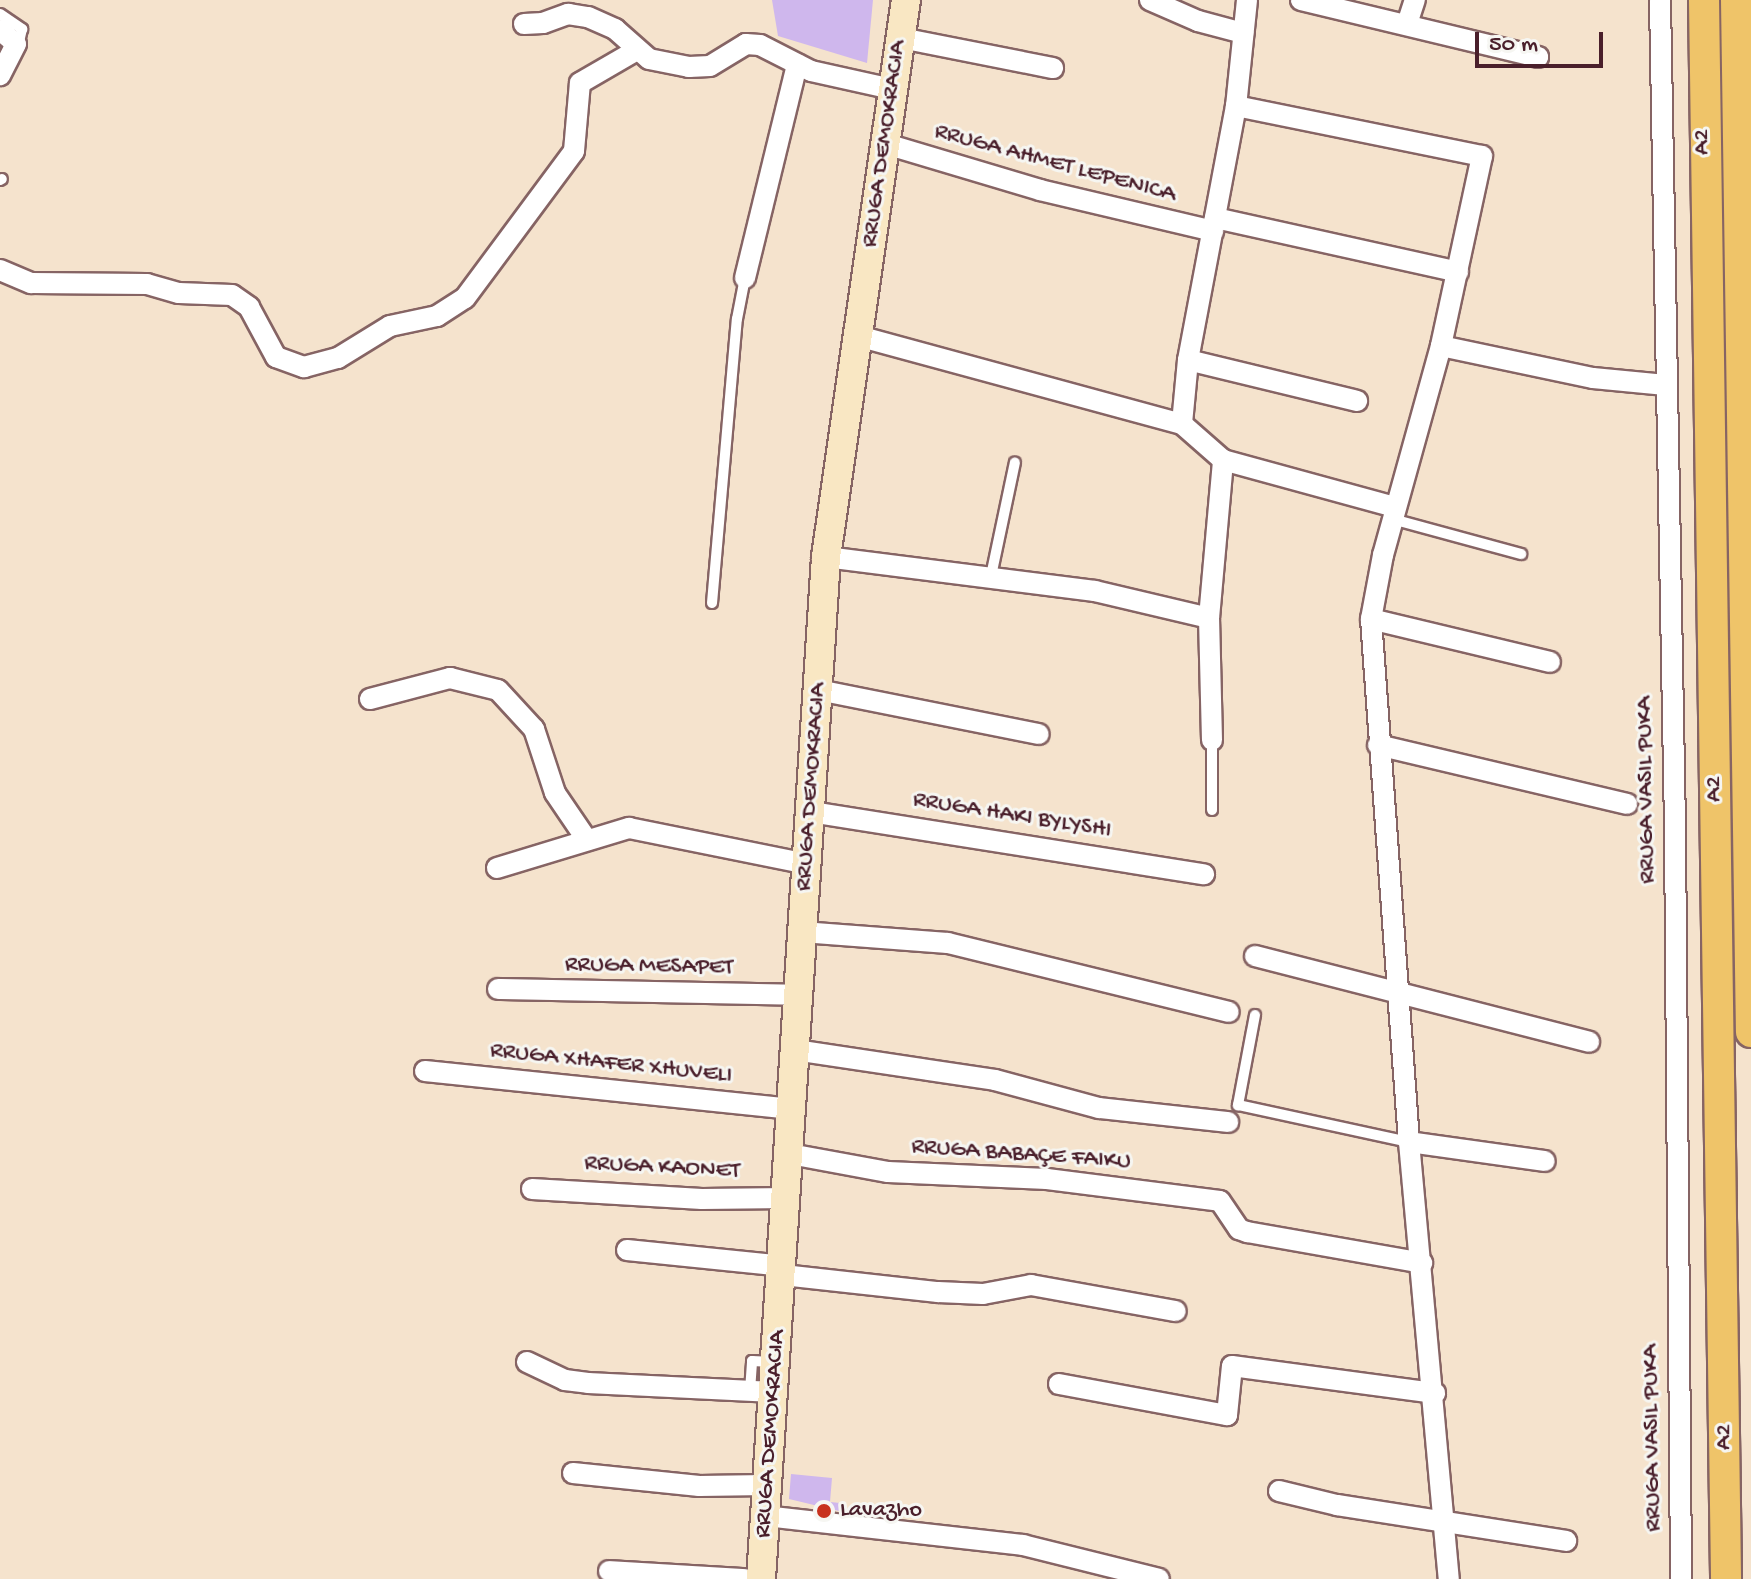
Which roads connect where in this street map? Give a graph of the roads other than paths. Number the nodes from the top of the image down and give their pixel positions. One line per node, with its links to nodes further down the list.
1 (906, 0): 15 (main road, RRUGA DEMOKRACIA)
2 (1150, 0): 14 (street)
3 (1247, 0): 14 (street)
4 (1301, 0): 12 (street)
5 (1415, 0): 12 (street)
6 (1660, 0): 32 (street, RRUGA VASIL PUKA)
7 (1704, 0): 95 (main road, A2)
8 (1736, 0): 64 (main road, A2)
9 (556, 9): 11 (street); 16 (street)
10 (0, 14): 17 (lane)
11 (524, 24)
12 (1407, 24): 18 (street)
13 (0, 30): 17 (street)
14 (1243, 33): 23 (street)
15 (901, 38): 20 (street); 22 (main road, RRUGA DEMOKRACIA)
16 (637, 50): 19 (street); 26 (street)
17 (16, 52): 21 (street)
18 (1538, 57)
19 (797, 64): 22 (street); 28 (street)
20 (1053, 68)
21 (0, 75)
22 (892, 89): 24 (main road, RRUGA DEMOKRACIA)
23 (1236, 106): 25 (street); 27 (street)
24 (886, 144): 25 (street, RRUGA AHMET LEPENICA); 29 (main road, RRUGA DEMOKRACIA)
25 (1214, 224): 27 (street, RRUGA AHMET LEPENICA); 31 (street)
26 (0, 270)
27 (1458, 272): 30 (street)
28 (745, 278): 41 (lane)
29 (858, 336): 34 (street); 39 (main road, RRUGA DEMOKRACIA)
30 (1441, 346): 32 (street); 37 (street)
31 (1188, 360): 33 (street); 34 (street)
32 (1656, 384): 94 (street, RRUGA VASIL PUKA)
33 (1357, 401)
34 (1182, 424): 35 (street)
35 (1223, 460): 37 (street); 42 (street)
36 (1015, 462): 40 (lane)
37 (1394, 513): 38 (lane); 43 (street)
38 (1521, 554)
39 (826, 557): 40 (street); 45 (main road, RRUGA DEMOKRACIA)
40 (991, 576): 42 (street)
41 (712, 603)
42 (1209, 618): 48 (street)
43 (1371, 619): 44 (street); 49 (street)
44 (1550, 662)
45 (818, 690): 47 (street); 52 (main road, RRUGA DEMOKRACIA)
46 (370, 699): 53 (street)
47 (1039, 734)
48 (1212, 740): 51 (lane)
49 (1378, 745): 50 (street); 60 (street)
50 (1627, 804)
51 (1212, 810)
52 (811, 812): 54 (main road, RRUGA DEMOKRACIA); 56 (street, RRUGA HAKI BYLYSHI)
53 (587, 840): 54 (street); 55 (street)
54 (807, 864): 57 (main road, RRUGA DEMOKRACIA)
55 (497, 868)
56 (1204, 874)
57 (802, 932): 61 (main road, RRUGA DEMOKRACIA); 62 (street)
58 (1255, 956): 60 (street)
59 (498, 989): 61 (street, RRUGA MESAPET)
60 (1398, 992): 65 (street); 70 (street)
61 (798, 995): 66 (main road, RRUGA DEMOKRACIA)
62 (1229, 1012)
63 (1255, 1015): 70 (lane)
64 (1751, 1032)
65 (1589, 1042)
66 (795, 1050): 68 (main road, RRUGA DEMOKRACIA); 69 (street)
67 (425, 1071): 68 (street, RRUGA XHAFER XHUVELI)
68 (792, 1109): 71 (main road, RRUGA DEMOKRACIA)
69 (1228, 1122)
70 (1409, 1142): 72 (street); 76 (street)
71 (790, 1154): 74 (main road, RRUGA DEMOKRACIA); 76 (street, RRUGA BABAÇE FAIKU)
72 (1545, 1161)
73 (532, 1189): 74 (street, RRUGA KAONET)
74 (788, 1198): 77 (main road, RRUGA DEMOKRACIA)
75 (627, 1250): 77 (street)
76 (1422, 1263): 82 (street)
77 (783, 1270): 78 (street); 81 (main road, RRUGA DEMOKRACIA)
78 (1176, 1311)
79 (527, 1362): 81 (street)
80 (1059, 1384): 82 (street)
81 (762, 1392): 84 (main road, RRUGA DEMOKRACIA)
82 (1435, 1393): 87 (street)
83 (573, 1473): 84 (street)
84 (767, 1485): 86 (main road, RRUGA DEMOKRACIA)
85 (1279, 1491): 87 (street)
86 (765, 1516): 91 (main road, RRUGA DEMOKRACIA); 92 (street)
87 (1445, 1520): 88 (street); 93 (street)
88 (1566, 1541)
89 (609, 1571): 90 (street)
90 (745, 1579)
91 (761, 1579)
92 (1159, 1579)
93 (1449, 1579)
94 (1681, 1579)
95 (1726, 1579)

